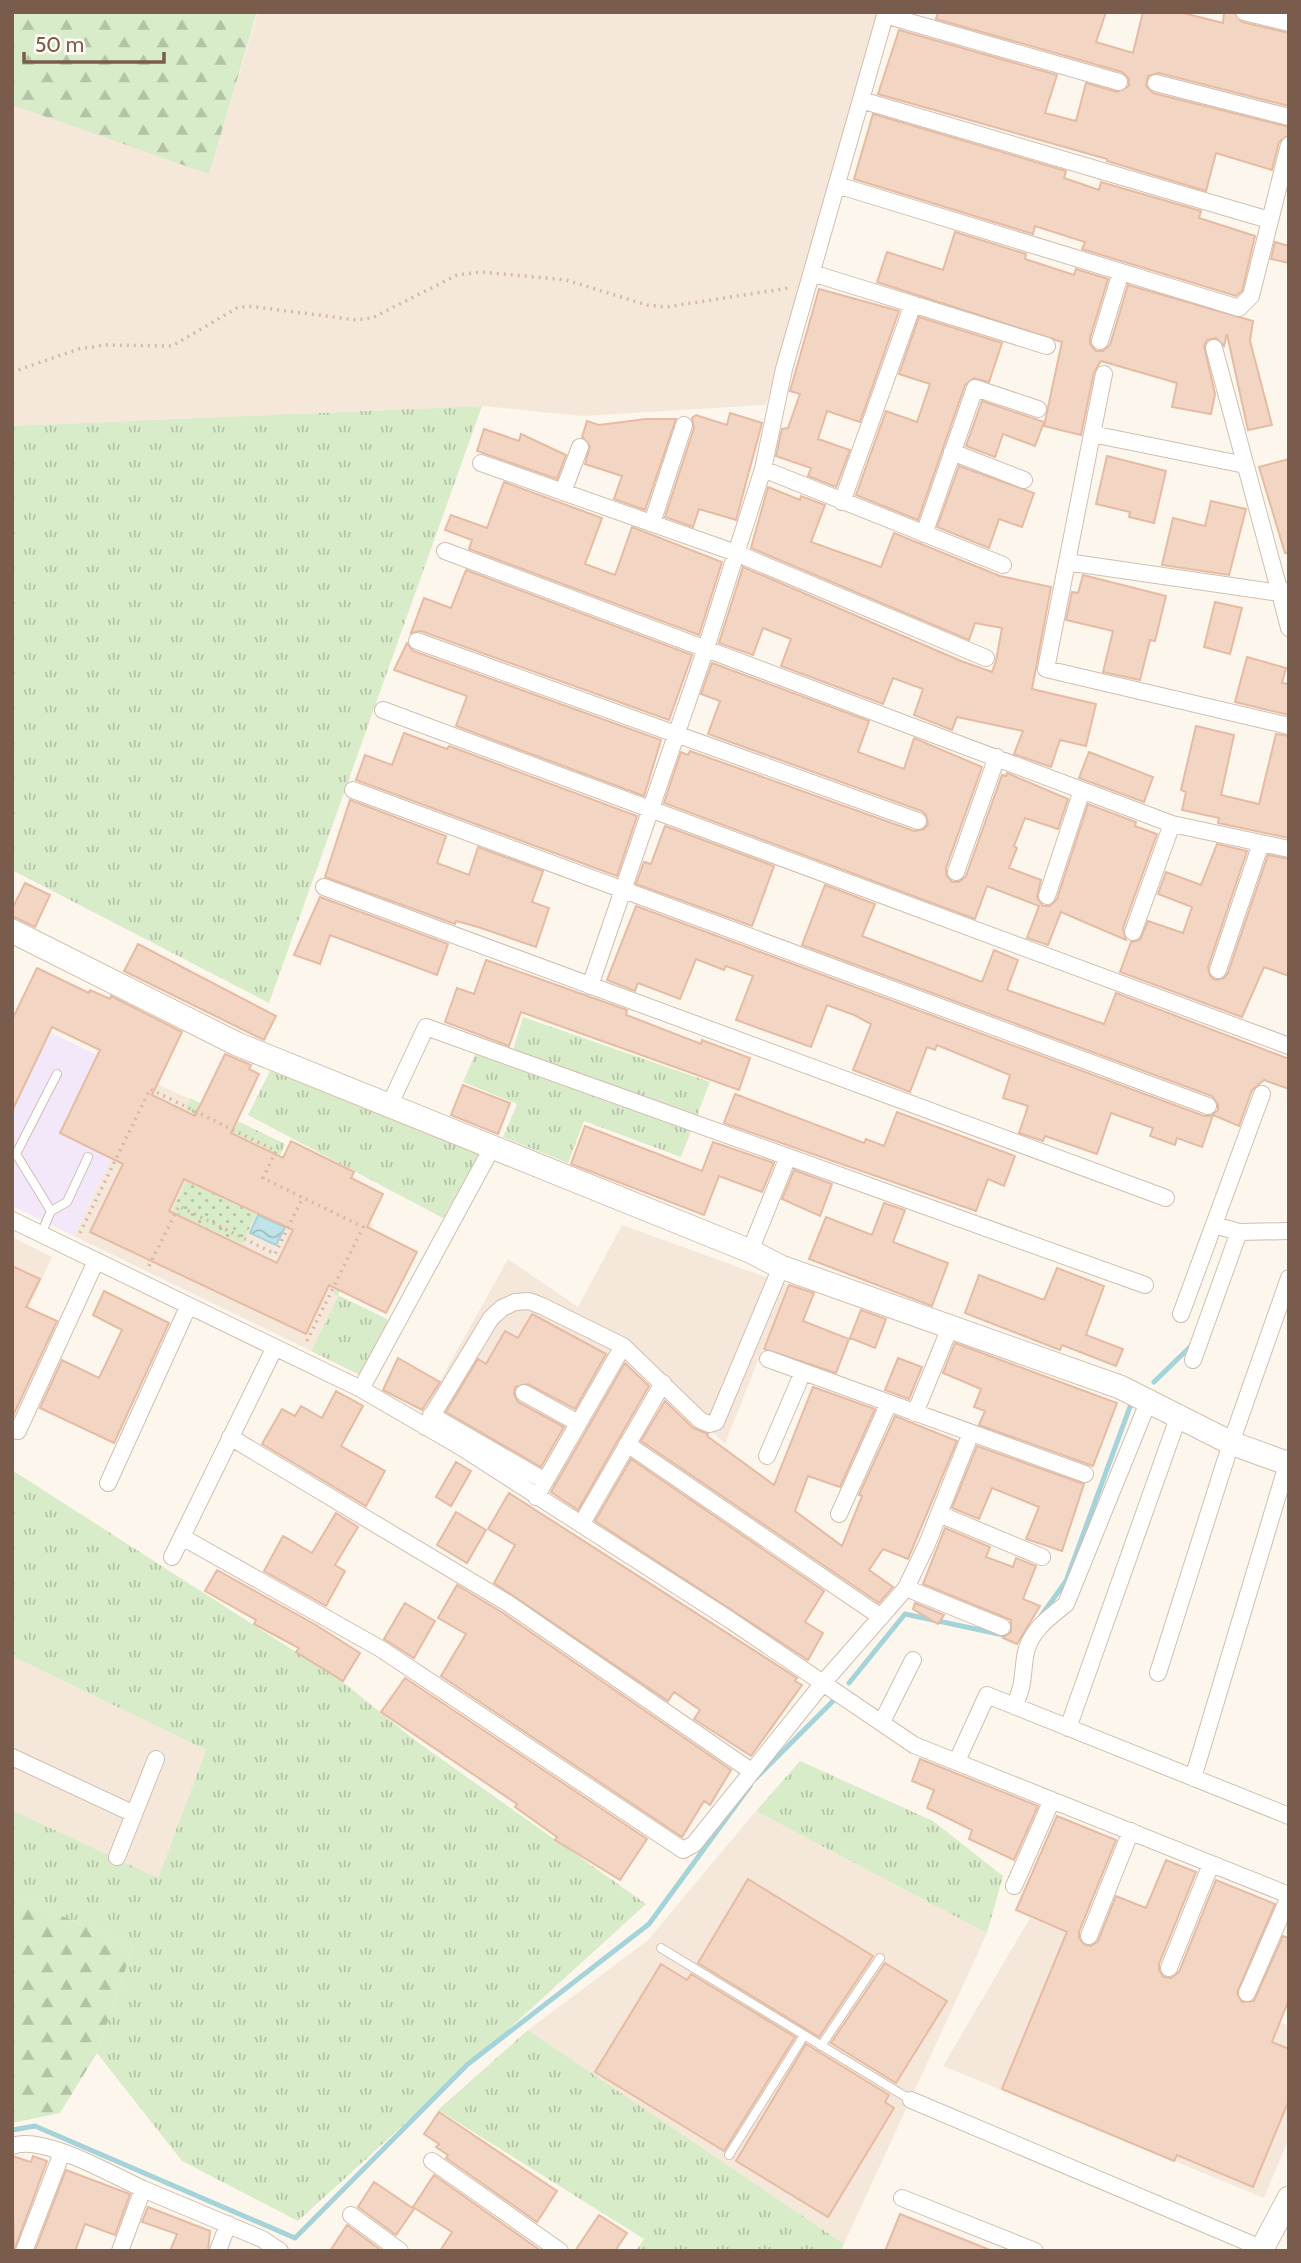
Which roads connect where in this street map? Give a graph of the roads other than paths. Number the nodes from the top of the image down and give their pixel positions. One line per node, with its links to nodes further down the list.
1 (1244, 12): 3 (street)
2 (886, 14): 4 (street); 6 (street)
3 (1289, 23)
4 (1119, 82)
5 (1156, 83): 7 (street)
6 (861, 100): 9 (street); 10 (street)
7 (1289, 117)
8 (1289, 145): 10 (street)
9 (836, 185): 11 (street); 12 (street)
10 (1269, 220): 11 (street)
11 (1121, 272): 14 (street)
12 (810, 279): 13 (street); 25 (street)
13 (913, 304): 15 (street); 28 (street)
14 (1100, 341)
15 (1047, 346)
16 (1214, 348): 24 (street)
17 (1104, 374): 20 (street)
18 (1038, 410): 22 (street)
19 (684, 425): 29 (street)
20 (1092, 434): 24 (street); 33 (street)
21 (580, 447): 27 (street)
22 (952, 452): 26 (street); 30 (street)
23 (481, 463): 27 (street)
24 (1245, 465): 35 (street)
25 (763, 469): 28 (street); 32 (street)
26 (1024, 480)
27 (563, 492): 29 (street)
28 (842, 502): 30 (street)
29 (652, 523): 32 (street)
30 (924, 534): 34 (street)
31 (445, 551): 38 (street)
32 (736, 553): 38 (street); 39 (street)
33 (1068, 562): 35 (street); 41 (street)
34 (1003, 565)
35 (1284, 592): 36 (street)
36 (1289, 628)
37 (417, 641): 42 (street)
38 (706, 649): 42 (street); 43 (street)
39 (986, 658)
40 (383, 710): 46 (street)
41 (1289, 726)
42 (676, 735): 46 (street); 47 (street)
43 (997, 757): 45 (street); 51 (street)
44 (353, 790): 53 (street)
45 (1082, 790): 48 (street); 54 (street)
46 (650, 808): 53 (street); 59 (street)
47 (918, 821)
48 (1172, 824): 49 (street); 56 (street)
49 (1261, 843): 50 (street); 57 (street)
50 (1289, 849)
51 (956, 872)
52 (324, 887): 58 (street)
53 (623, 889): 58 (street); 63 (street)
54 (1047, 897)
55 (12, 931): 62 (street)
56 (1133, 932)
57 (1218, 970)
58 (590, 986): 67 (street)
59 (1289, 1046)
60 (57, 1074): 68 (lane)
61 (1262, 1094): 70 (street)
62 (389, 1106): 64 (street); 66 (street)
63 (1208, 1106)
64 (493, 1146): 74 (street); 88 (street)
65 (88, 1157): 68 (lane)
66 (788, 1157): 74 (street); 78 (street)
67 (1166, 1198)
68 (51, 1211): 73 (lane)
69 (12, 1220): 73 (street)
70 (1214, 1225): 72 (street); 80 (street)
71 (1289, 1231): 72 (street)
72 (1239, 1232): 85 (street)
73 (41, 1234): 75 (street)
74 (750, 1251): 76 (street)
75 (96, 1261): 79 (street); 96 (street)
76 (781, 1267): 81 (street); 87 (street)
77 (1289, 1278): 99 (street)
78 (1145, 1285)
79 (188, 1307): 83 (street); 105 (street)
80 (1181, 1314)
81 (951, 1325): 90 (street); 92 (street)
82 (623, 1346): 87 (street); 94 (street); 95 (street)
83 (274, 1349): 88 (street); 98 (street)
84 (768, 1359): 86 (street)
85 (1193, 1360)
86 (803, 1372): 91 (street); 101 (street)
87 (663, 1384): 100 (street)
88 (361, 1389): 94 (street)
89 (524, 1393): 95 (street)
90 (1149, 1400): 93 (street); 119 (street)
91 (888, 1403): 92 (street); 107 (street)
92 (915, 1413): 97 (street)
93 (1179, 1415): 99 (street); 121 (street)
94 (428, 1421): 104 (street); 106 (street)
95 (578, 1423): 104 (street)
96 (19, 1431)
97 (971, 1433): 103 (street); 108 (street)
98 (230, 1437): 110 (street); 125 (street)
99 (1231, 1443): 102 (street); 117 (street)
100 (627, 1444): 109 (street); 114 (street)
101 (767, 1456)
102 (1288, 1462): 126 (street)
103 (1085, 1474)
104 (545, 1482): 106 (street)
105 (108, 1483)
106 (536, 1497): 109 (street)
107 (839, 1514)
108 (939, 1514): 112 (street); 113 (street)
109 (582, 1524): 118 (street)
110 (182, 1537): 111 (street); 125 (street)
111 (172, 1557)
112 (1042, 1558)
113 (906, 1588): 114 (street); 115 (street)
114 (881, 1617): 118 (street)
115 (1002, 1627)
116 (913, 1660): 120 (street)
117 (1158, 1673)
118 (823, 1683): 120 (street); 125 (street)
119 (1014, 1706): 121 (street); 124 (street)
120 (882, 1722): 124 (street)
121 (1068, 1728): 126 (street)
122 (12, 1757): 128 (street)
123 (156, 1759): 128 (street)
124 (957, 1760): 127 (street)
125 (751, 1771)
126 (1193, 1778): 129 (street)
127 (1052, 1800): 130 (street); 133 (street)
128 (134, 1814): 131 (street)
129 (1288, 1815)
130 (1131, 1831): 132 (street); 135 (street)
131 (117, 1857)
132 (1211, 1864): 134 (street); 138 (street)
133 (1014, 1886)
134 (1289, 1896): 139 (street)
135 (1088, 1936)
136 (661, 1948): 140 (lane)
137 (880, 1958): 141 (lane)
138 (1169, 1968)
139 (1247, 1993)
140 (803, 2037): 141 (lane); 145 (lane)
141 (821, 2046): 142 (lane)
142 (911, 2100): 152 (street)
143 (12, 2146): 144 (street)
144 (62, 2153): 147 (street); 153 (street)
145 (729, 2155)
146 (432, 2161): 158 (street)
147 (144, 2189): 151 (street); 154 (street)
148 (902, 2197): 159 (street)
149 (1289, 2198): 152 (street)
150 (351, 2215): 157 (street)
151 (228, 2224): 155 (street); 156 (street)
152 (1264, 2250)
153 (24, 2251)
154 (120, 2251)
155 (218, 2251)
156 (280, 2251)
157 (400, 2251)
158 (560, 2251)
159 (1035, 2251)

